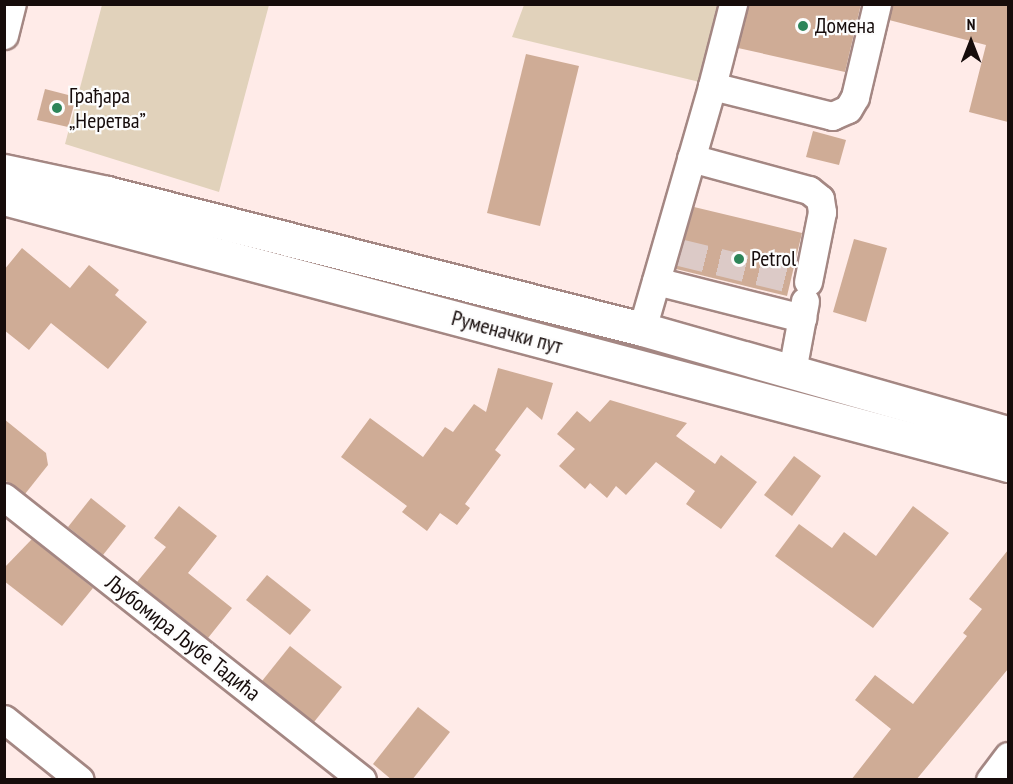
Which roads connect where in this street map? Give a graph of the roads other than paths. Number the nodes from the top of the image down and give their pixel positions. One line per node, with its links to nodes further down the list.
1 (12, 4): 4 (street)
2 (733, 4): 5 (street)
3 (877, 4): 5 (street)
4 (4, 35)
5 (712, 86): 6 (street)
6 (691, 159): 10 (street); 11 (street)
7 (4, 171): 9 (main road, Руменачки пут)
8 (4, 198): 9 (main road, Руменачки пут)
9 (91, 206): 12 (main road, Руменачки пут); 15 (main road, Руменачки пут)
10 (656, 281): 11 (street); 12 (street)
11 (802, 318): 13 (street)
12 (642, 329): 13 (main road, Руменачки пут)
13 (792, 371): 14 (main road, Руменачки пут)
14 (1008, 432)
15 (1008, 465)
16 (4, 497): 20 (street, Љубомира Љубе Тадића)
17 (4, 718): 19 (street)
18 (1008, 756): 21 (street)
19 (80, 780)
20 (362, 780)
21 (990, 780)

